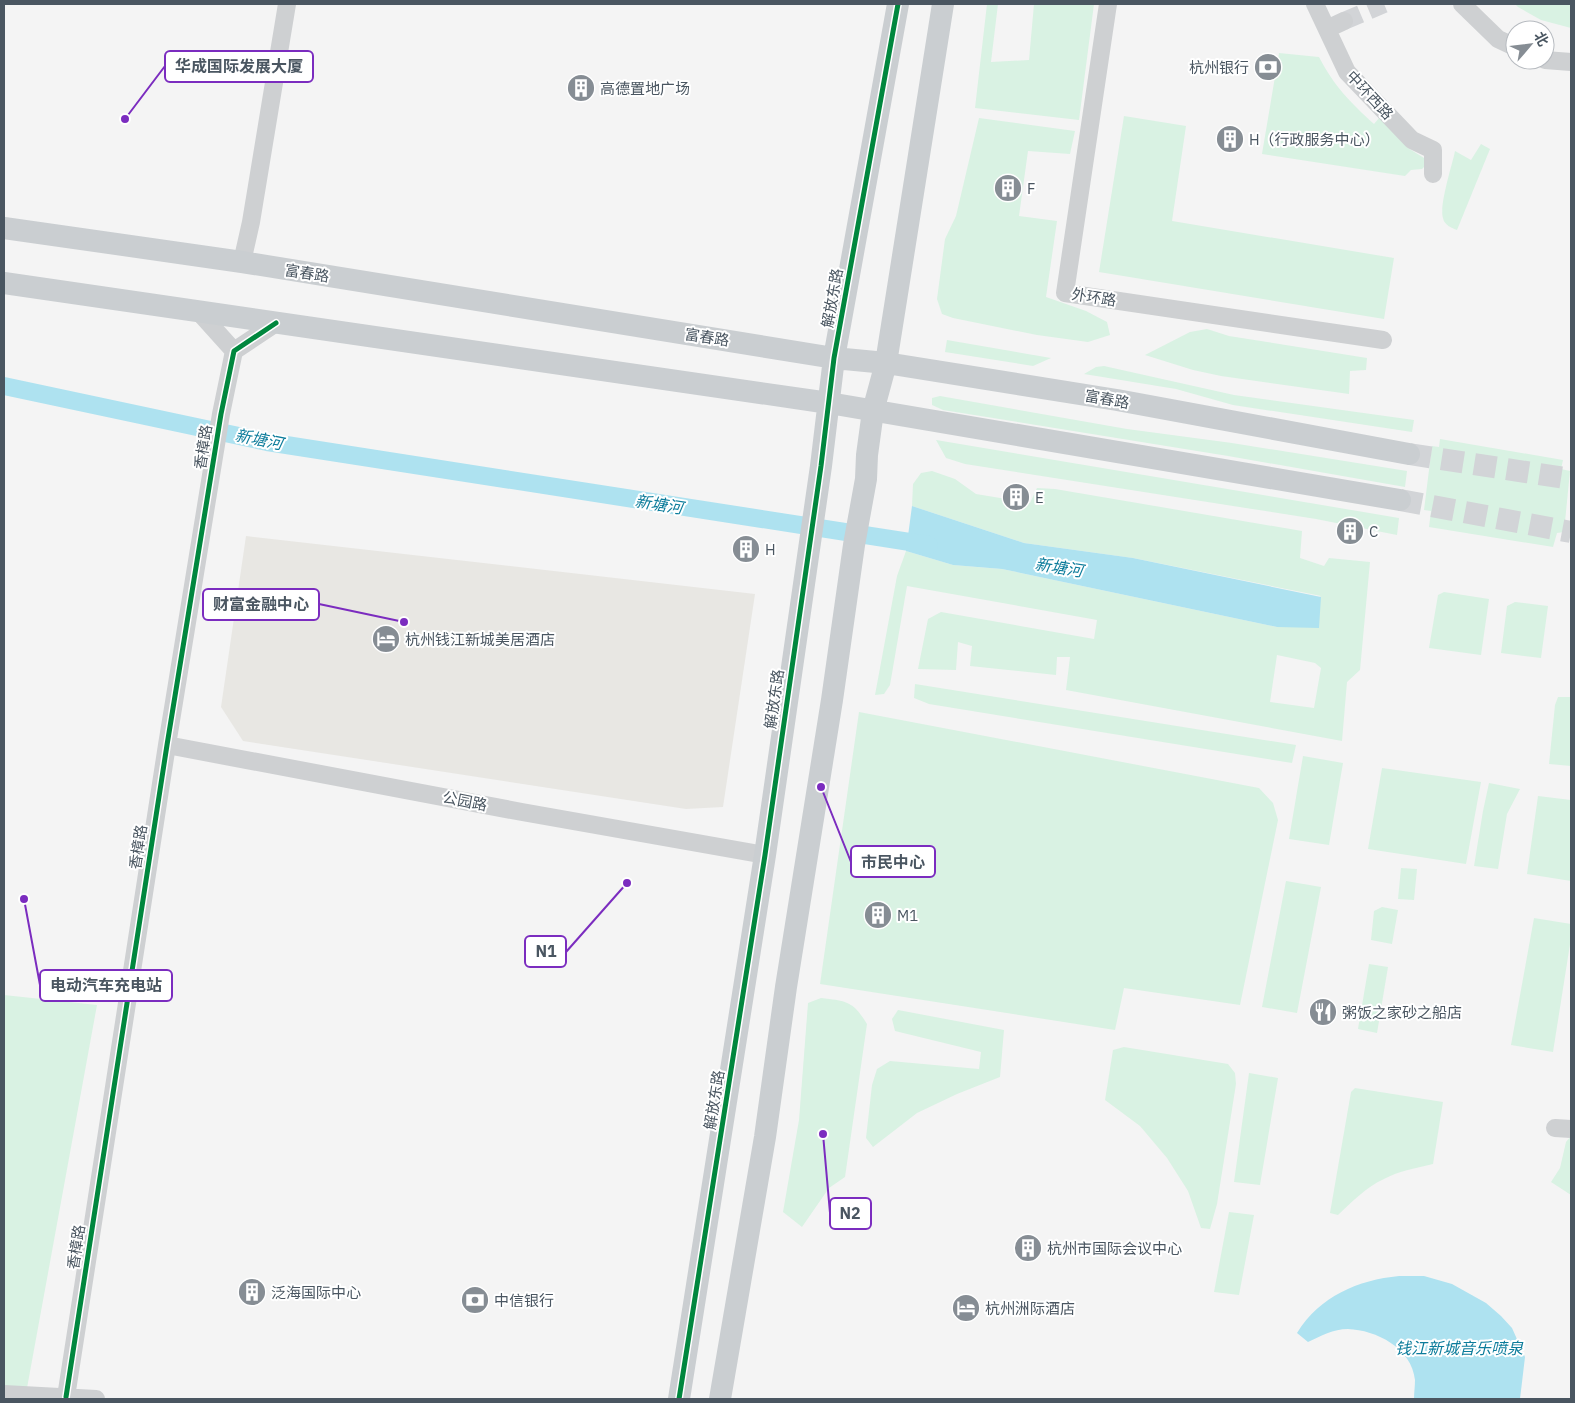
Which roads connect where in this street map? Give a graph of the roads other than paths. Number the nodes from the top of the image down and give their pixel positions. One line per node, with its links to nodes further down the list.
1 (288, 4): 14 (street)
2 (898, 4): 20 (main road, 解放东路)
3 (943, 4): 21 (main road)
4 (1108, 4): 18 (street, 外环路)
5 (1315, 4): 8 (street, 中环西路)
6 (1462, 4): 9 (street)
7 (1344, 21): 8 (street)
8 (1327, 29): 12 (street, 中环西路)
9 (1505, 42)
10 (1555, 61): 11 (street)
11 (1571, 62)
12 (1433, 174)
13 (4, 228): 14 (main road, 富春路)
14 (242, 262): 20 (main road, 富春路)
15 (4, 284): 16 (main road)
16 (198, 311): 17 (main road); 19 (street)
17 (276, 323): 19 (street); 22 (main road)
18 (1383, 340)
19 (234, 352): 26 (street, 香樟路)
20 (834, 358): 21 (main road, 富春路); 22 (main road, 解放东路)
21 (886, 363): 23 (main road); 24 (main road, 富春路)
22 (829, 403): 23 (main road); 27 (main road, 解放东路)
23 (873, 411): 25 (main road); 32 (main road)
24 (1409, 454)
25 (1400, 500)
26 (166, 745): 27 (street, 公园路); 29 (street, 香樟路)
27 (765, 855): 31 (main road, 解放东路)
28 (4, 1394): 29 (street)
29 (66, 1397): 30 (street)
30 (96, 1399)
31 (679, 1399)
32 (720, 1399)

